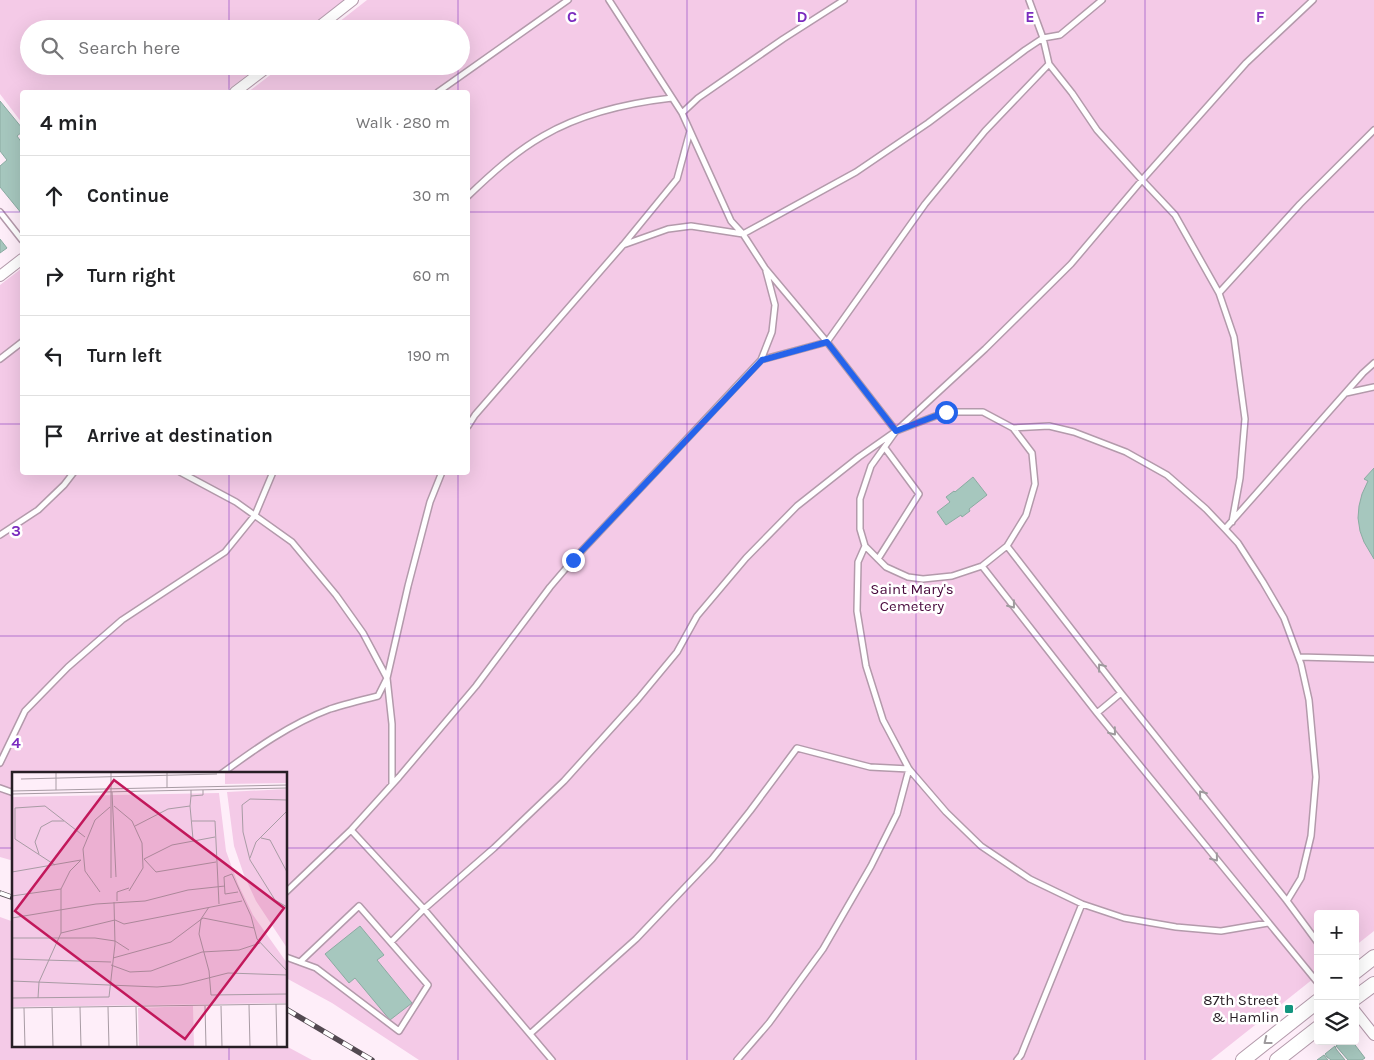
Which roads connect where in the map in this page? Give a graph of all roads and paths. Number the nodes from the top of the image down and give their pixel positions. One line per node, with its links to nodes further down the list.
1 (353, 0): 8 (street)
2 (568, 0): 11 (lane)
3 (609, 0): 16 (lane)
4 (844, 0): 17 (lane)
5 (1029, 0): 9 (lane)
6 (1102, 0): 9 (lane)
7 (1313, 0): 20 (lane)
8 (327, 20)
9 (1043, 38): 10 (lane); 23 (lane)
10 (1049, 64): 20 (lane); 30 (lane)
11 (470, 69)
12 (257, 75): 14 (street)
13 (462, 75): 15 (lane)
14 (238, 90)
15 (441, 90)
16 (672, 98): 17 (lane); 21 (lane)
17 (682, 112): 18 (lane)
18 (690, 130): 23 (lane); 25 (lane)
19 (1374, 130): 29 (lane)
20 (1142, 180): 29 (lane); 39 (lane)
21 (470, 194)
22 (0, 212): 24 (lane)
23 (743, 234): 25 (lane); 27 (lane)
24 (20, 237)
25 (623, 245): 37 (lane)
26 (20, 261): 28 (street)
27 (765, 268): 30 (lane); 33 (lane)
28 (0, 276)
29 (1219, 292): 46 (lane)
30 (827, 342): 33 (lane); 39 (lane)
31 (20, 344): 32 (lane)
32 (0, 359)
33 (762, 360): 61 (lane)
34 (1374, 363): 36 (lane)
35 (1374, 387): 36 (lane)
36 (1345, 393): 46 (lane)
37 (470, 423)
38 (1013, 428): 39 (lane); 47 (lane); 50 (lane)
39 (896, 431): 40 (lane); 68 (lane)
40 (885, 448): 49 (lane); 51 (lane)
41 (72, 475): 48 (lane)
42 (186, 475): 45 (lane)
43 (272, 475): 45 (lane)
44 (441, 475): 55 (lane)
45 (255, 515): 55 (lane); 58 (lane)
46 (1232, 522): 47 (lane)
47 (1226, 529): 53 (lane)
48 (0, 535)
49 (865, 546): 51 (lane); 59 (lane)
50 (1007, 546): 52 (lane); 56 (lane, one-way to 50)
51 (878, 559): 52 (lane)
52 (982, 566): 57 (lane, one-way to 57)
53 (1299, 657): 54 (lane); 66 (lane)
54 (1374, 659)
55 (387, 678): 60 (lane); 61 (lane)
56 (1122, 693): 57 (lane); 66 (lane, one-way to 56)
57 (1097, 712): 69 (lane, one-way to 69)
58 (0, 763)
59 (909, 768): 67 (lane); 82 (lane); 85 (lane)
60 (223, 772)
61 (392, 784): 64 (lane)
62 (0, 788): 63 (lane)
63 (12, 792)
64 (351, 830): 65 (lane); 68 (lane)
65 (288, 890)
66 (1287, 901): 70 (lane)
67 (1082, 904): 69 (lane); 86 (lane)
68 (424, 909): 71 (lane); 82 (lane)
69 (1268, 923): 76 (lane)
70 (1314, 938)
71 (391, 942): 74 (lane); 74 (lane)
72 (1374, 957): 75 (main road)
73 (288, 958): 74 (lane)
74 (300, 962)
75 (1359, 969)
76 (1314, 978)
77 (1374, 984): 78 (main road)
78 (1359, 995)
79 (1314, 1004): 87 (main road, one-way to 87)
80 (1359, 1016): 83 (street)
81 (1314, 1031): 88 (main road)
82 (531, 1033): 84 (lane)
83 (1374, 1035)
84 (552, 1060)
85 (737, 1060)
86 (1017, 1060)
87 (1243, 1060)
88 (1277, 1060)

